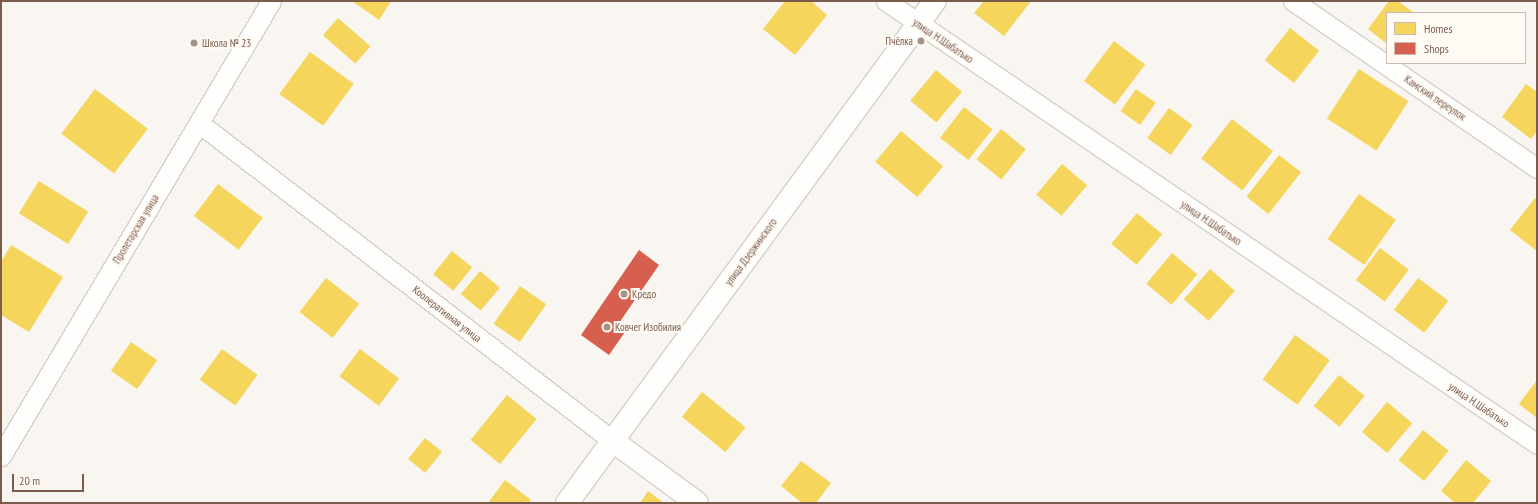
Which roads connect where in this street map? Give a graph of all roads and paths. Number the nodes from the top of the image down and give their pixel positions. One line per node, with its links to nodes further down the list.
1 (271, 1): 6 (street, Пролетарская улица)
2 (886, 1): 5 (street, улица Н.Шабатько)
3 (935, 1): 5 (street, улица Дзержинского)
4 (1293, 1): 7 (street, Камский переулок)
5 (917, 24): 8 (street, улица Дзержинского); 9 (street, улица Н.Шабатько)
6 (199, 123): 8 (street, Кооперативная улица); 10 (street, Пролетарская улица)
7 (1537, 168)
8 (613, 442): 11 (street, улица Дзержинского); 12 (street, Кооперативная улица)
9 (1537, 444)
10 (1, 456)
11 (567, 503)
12 (697, 503)

